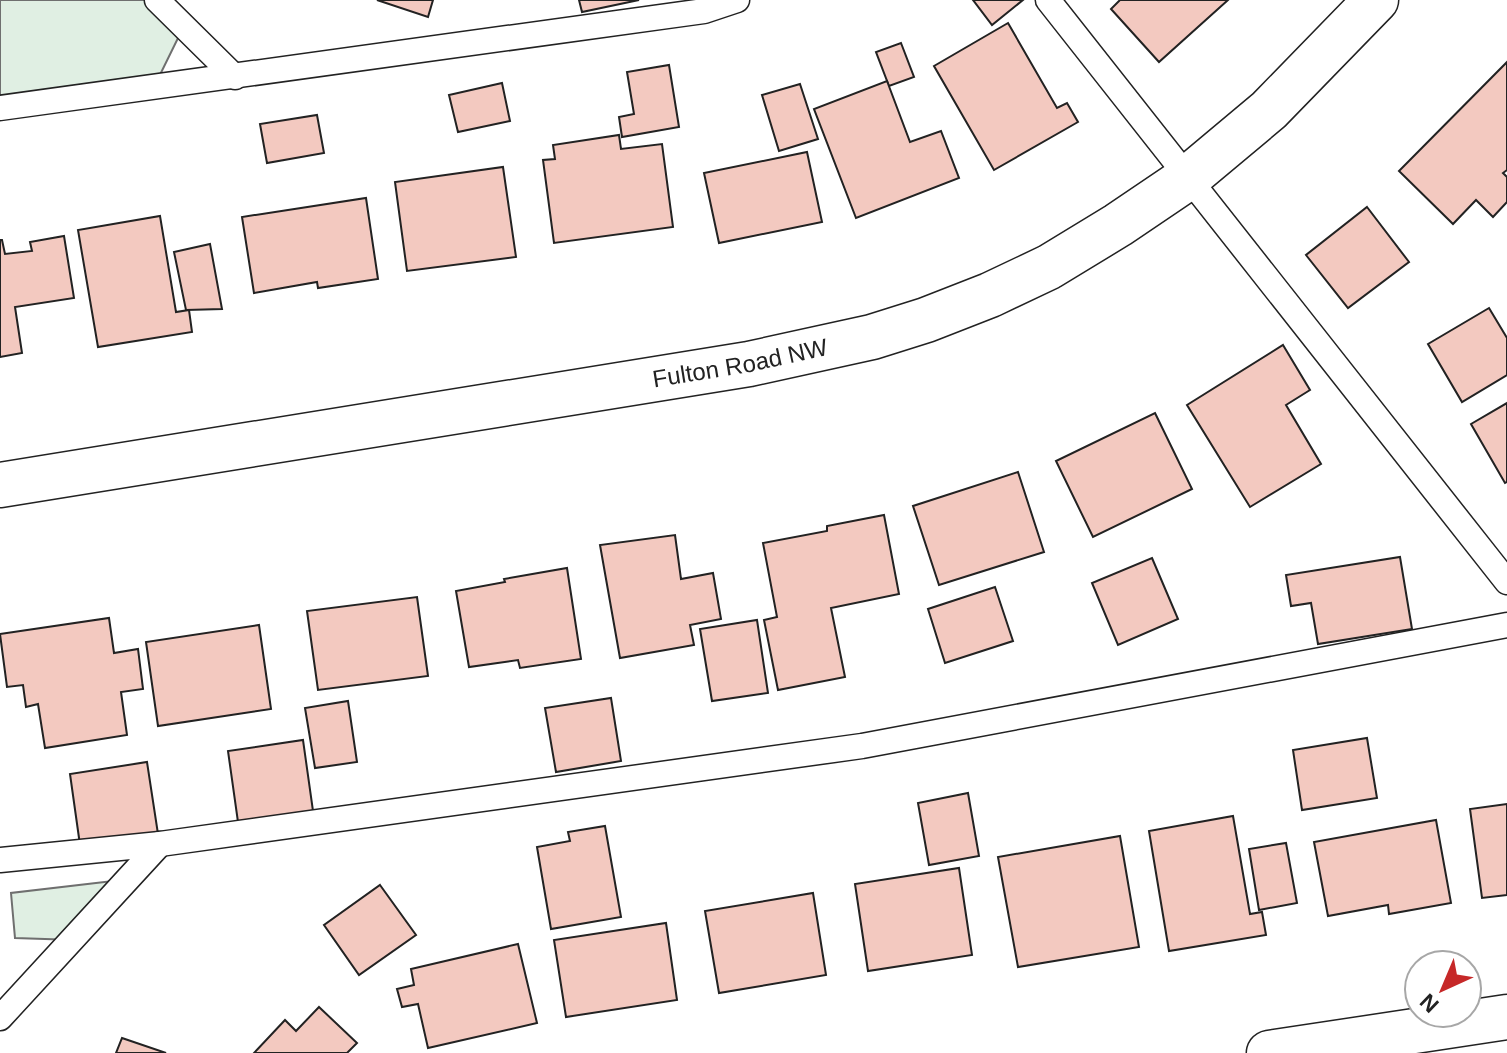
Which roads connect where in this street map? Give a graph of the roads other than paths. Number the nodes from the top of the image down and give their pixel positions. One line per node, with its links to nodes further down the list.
1 (157, 0): 5 (lane)
2 (737, 0): 5 (lane)
3 (1048, 0): 7 (lane)
4 (1376, 0): 7 (street, Fulton Road NW)
5 (235, 77): 6 (lane)
6 (0, 108)
7 (1189, 177): 8 (street, Fulton Road NW); 9 (lane)
8 (0, 485)
9 (1507, 582)
10 (1507, 625): 11 (lane)
11 (160, 844): 12 (lane); 14 (lane)
12 (0, 860)
13 (1507, 1017): 15 (street)
14 (0, 1018)
15 (1269, 1053)

